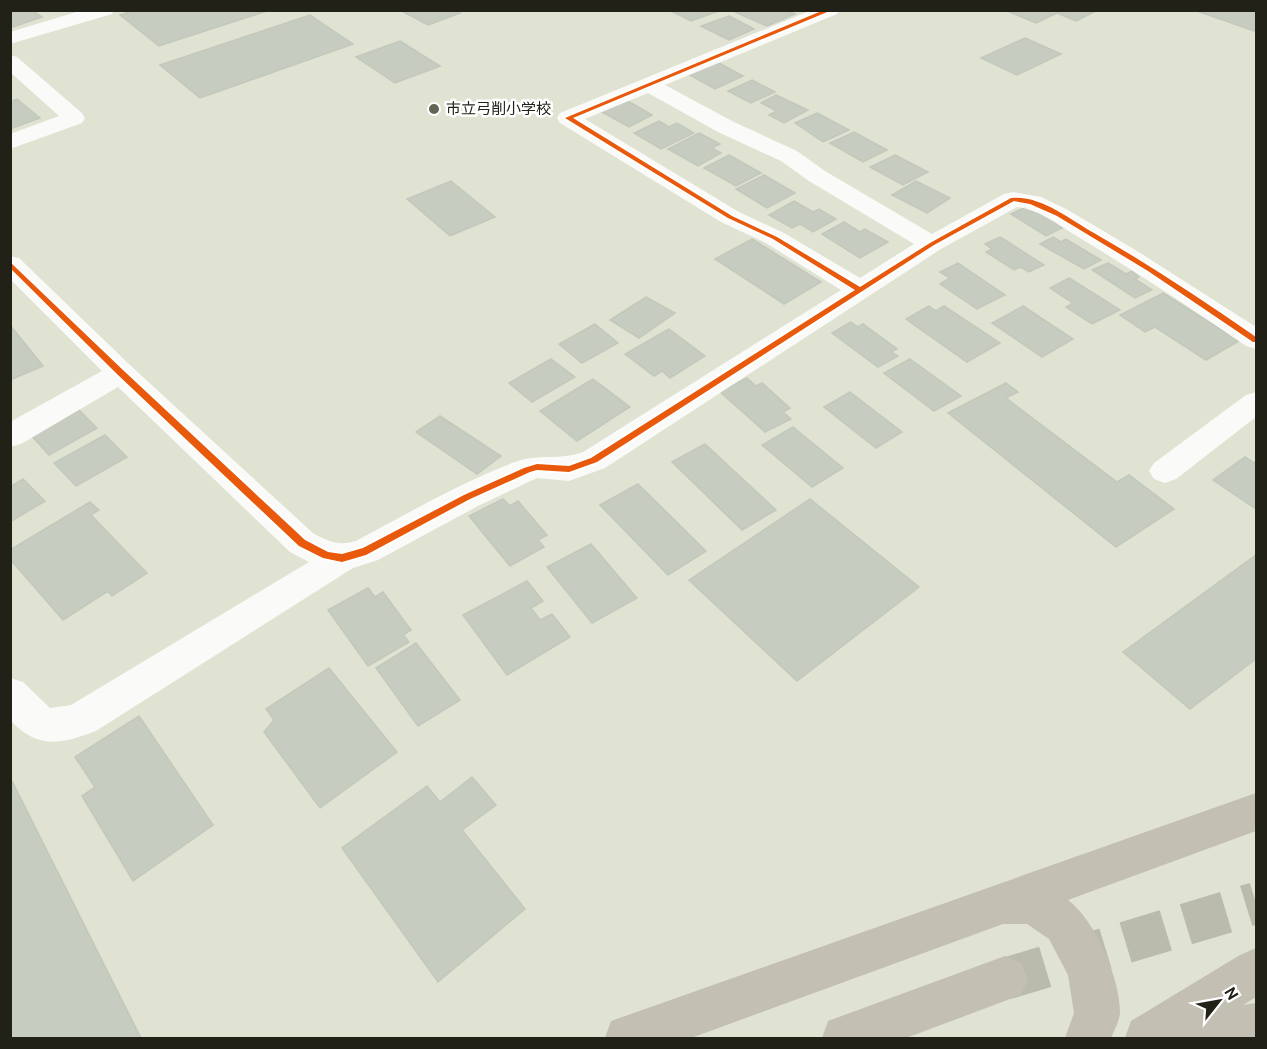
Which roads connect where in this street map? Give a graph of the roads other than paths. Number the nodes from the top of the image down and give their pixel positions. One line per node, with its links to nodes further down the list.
1 (105, 10): 3 (street)
2 (819, 12): 5 (street)
3 (10, 38)
4 (10, 61): 6 (street)
5 (649, 85): 7 (street); 9 (street)
6 (10, 142)
7 (932, 244): 9 (street); 10 (street)
8 (10, 264): 11 (street)
9 (859, 289): 15 (street)
10 (1257, 339)
11 (120, 374): 13 (street); 15 (street)
12 (1257, 402): 14 (street)
13 (10, 436)
14 (1165, 471)
15 (342, 558): 16 (street)
16 (10, 694)
17 (1257, 812): 18 (highway)
18 (999, 905): 22 (highway); 24 (highway)
19 (1257, 971): 25 (highway)
20 (1005, 979): 23 (highway)
21 (1257, 1026): 26 (highway)
22 (628, 1038)
23 (845, 1038)
24 (1088, 1038)
25 (1148, 1038)
26 (1197, 1038)

